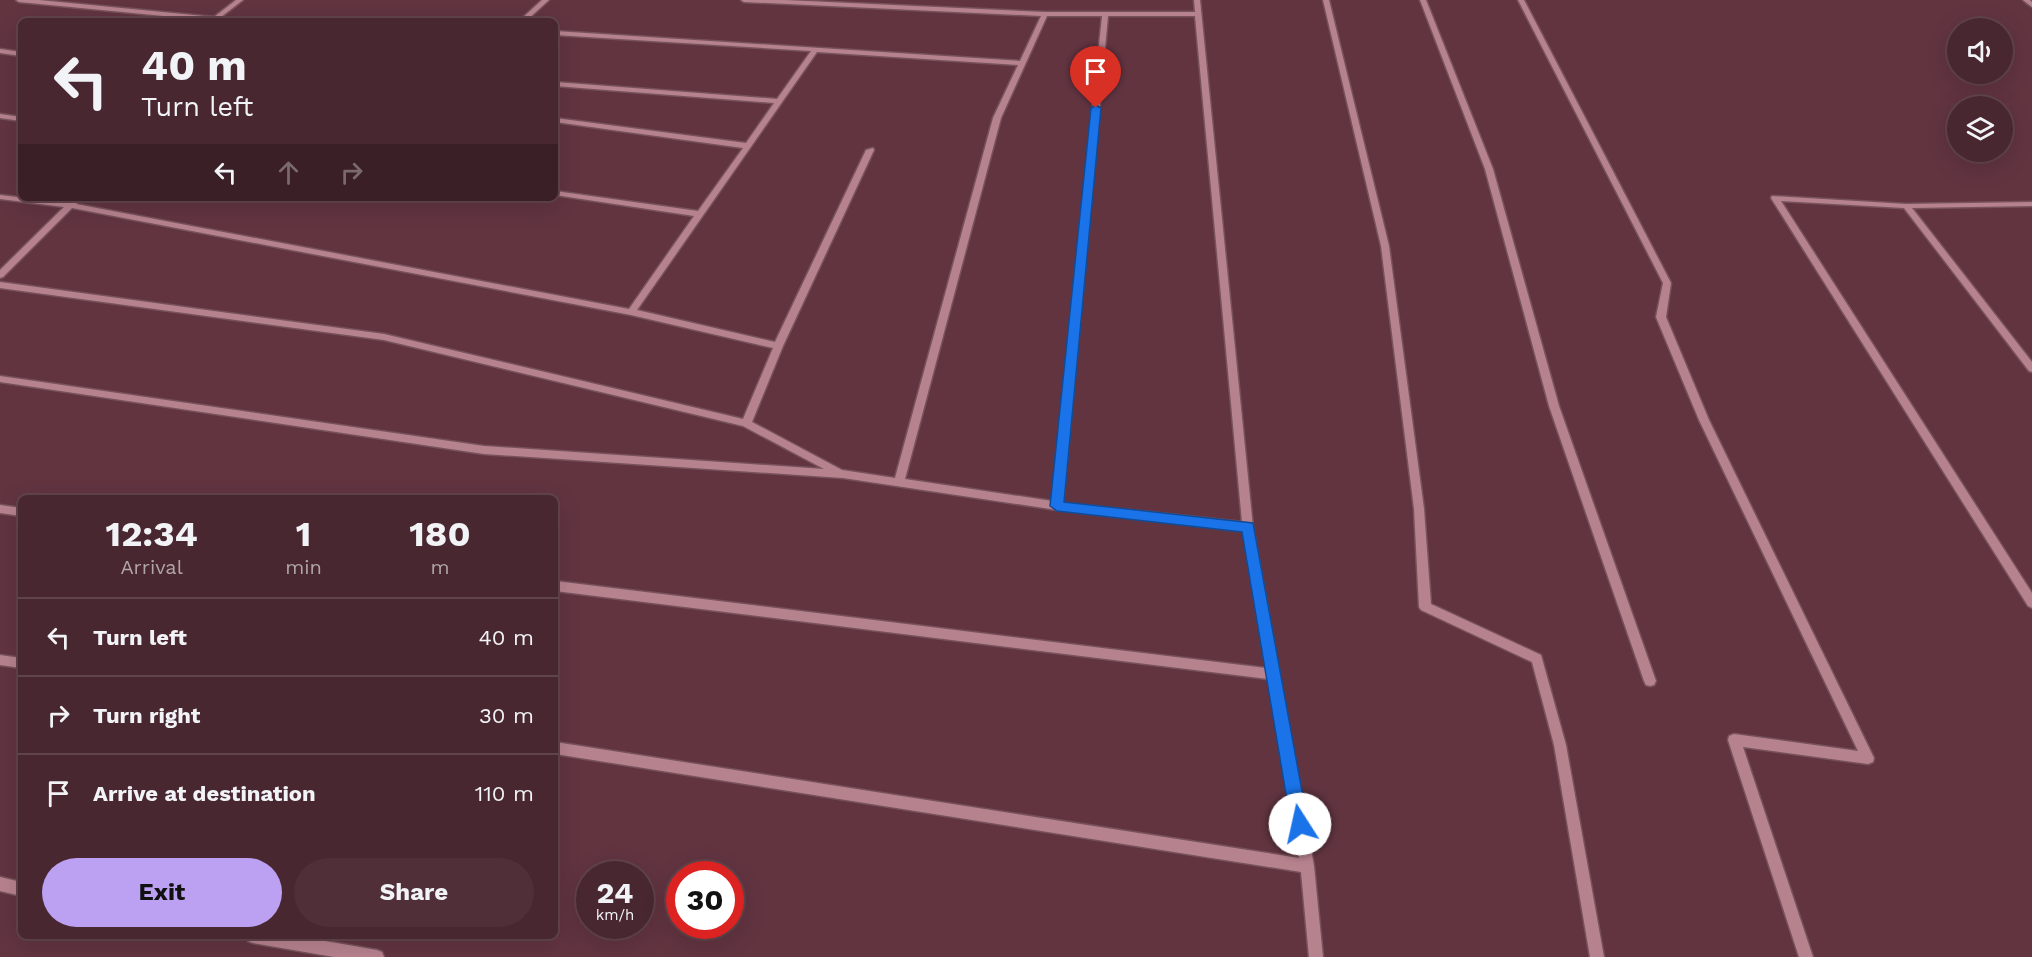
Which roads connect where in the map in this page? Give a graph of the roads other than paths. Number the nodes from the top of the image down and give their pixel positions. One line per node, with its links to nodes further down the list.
1 (19, 0): 14 (street)
2 (240, 0): 15 (street)
3 (546, 0): 16 (street)
4 (744, 0): 11 (street)
5 (1197, 0): 13 (street)
6 (1326, 0): 64 (street)
7 (1423, 0): 56 (street)
8 (1521, 0): 65 (street)
9 (2026, 0): 10 (street)
10 (2032, 5)
11 (1045, 14): 12 (street); 21 (street)
12 (1105, 14): 13 (street); 47 (street)
13 (1197, 14): 50 (street)
14 (205, 18)
15 (216, 18)
16 (525, 18)
17 (558, 33): 18 (street)
18 (816, 49): 21 (street); 23 (street)
19 (0, 51): 20 (street)
20 (18, 54)
21 (1022, 63): 46 (street)
22 (558, 84): 23 (street)
23 (780, 101): 27 (street)
24 (0, 116): 25 (street)
25 (18, 119)
26 (558, 120): 27 (street)
27 (748, 146): 37 (street)
28 (870, 150): 41 (street)
29 (558, 193): 37 (street)
30 (0, 197): 31 (street)
31 (18, 199)
32 (34, 201): 34 (street)
33 (74, 201): 34 (street)
34 (68, 205): 38 (street); 40 (street)
35 (1906, 206): 36 (street); 42 (street); 52 (street)
36 (2030, 206)
37 (698, 214): 40 (street)
38 (0, 275)
39 (0, 285): 44 (street)
40 (631, 312): 41 (street)
41 (778, 346): 44 (street)
42 (2032, 369)
43 (0, 379): 45 (street)
44 (746, 423): 45 (street)
45 (843, 474): 46 (street)
46 (898, 482): 47 (street)
47 (1057, 506): 50 (street)
48 (0, 509): 49 (street)
49 (18, 512)
50 (1248, 527): 55 (street)
51 (558, 586): 55 (street)
52 (2032, 603)
53 (0, 660): 54 (street)
54 (18, 663)
55 (1273, 674): 58 (street)
56 (1650, 681)
57 (558, 748): 58 (street)
58 (1307, 866): 63 (street)
59 (0, 884): 60 (street)
60 (18, 888)
61 (271, 939): 62 (street)
62 (377, 957)
63 (1316, 957)
64 (1597, 957)
65 (1806, 957)

